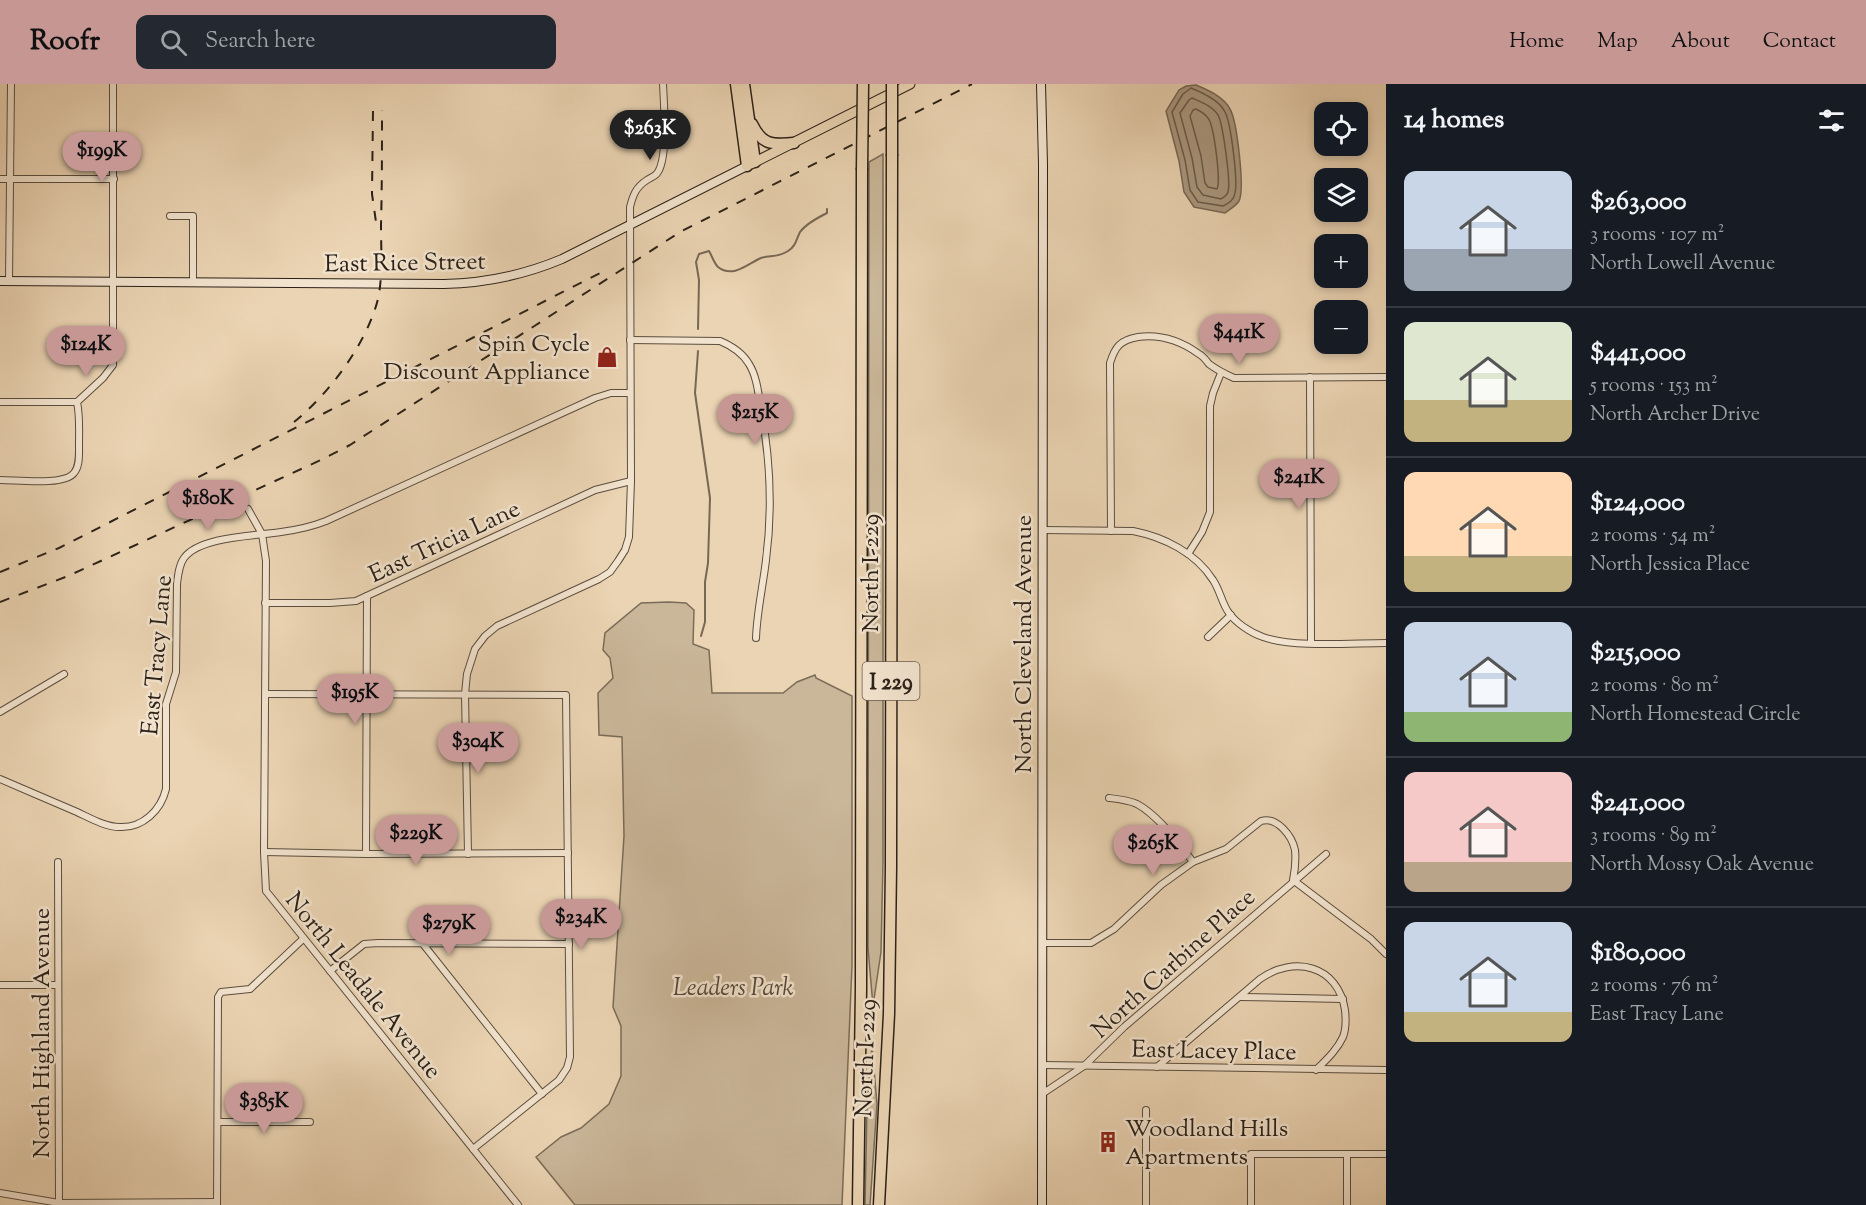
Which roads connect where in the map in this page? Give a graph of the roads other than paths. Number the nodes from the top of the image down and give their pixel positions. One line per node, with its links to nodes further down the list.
1 (11, 84): 14 (street)
2 (113, 84): 15 (street)
3 (663, 84): 17 (street)
4 (736, 84): 12 (highway)
5 (744, 84): 10 (highway)
6 (863, 84): 84 (highway, North I-229 / I 229, bridge)
7 (892, 84): 85 (highway, North I-229 / I 229, bridge)
8 (910, 84): 11 (main road, East Rice Street)
9 (1041, 84): 31 (street, North Cleveland Avenue)
10 (748, 115): 11 (highway); 12 (highway)
11 (794, 143): 12 (main road, East Rice Street)
12 (751, 164): 17 (street, East Rice Street)
13 (0, 179): 14 (street)
14 (11, 179): 15 (street); 18 (street)
15 (114, 179): 19 (street)
16 (171, 216): 20 (street)
17 (630, 225): 20 (street, East Rice Street); 21 (street)
18 (4, 281): 19 (street, East Rice Street)
19 (114, 283): 20 (street, East Rice Street); 27 (street)
20 (193, 283)
21 (630, 340): 25 (street); 39 (street)
22 (1221, 372): 23 (street); 32 (street); 34 (street)
23 (1310, 377): 24 (street); 40 (street)
24 (1386, 377)
25 (630, 393): 29 (street); 33 (street, East Tracy Lane)
26 (0, 402): 27 (street)
27 (77, 402): 28 (street)
28 (0, 480)
29 (631, 481): 35 (street, East Tricia Lane); 44 (street)
30 (248, 509): 33 (street, North Leadale Avenue)
31 (1042, 530): 32 (street); 58 (street, North Cleveland Avenue)
32 (1111, 531): 34 (street)
33 (262, 534): 36 (street, North Leadale Avenue); 47 (street, East Tracy Lane)
34 (1188, 554): 37 (street)
35 (367, 596): 36 (street, East Tricia Lane); 45 (street)
36 (265, 603): 43 (street, North Leadale Avenue)
37 (1231, 615): 38 (street); 40 (street)
38 (1209, 637)
39 (756, 638)
40 (1311, 643): 41 (street)
41 (1386, 643)
42 (64, 674): 46 (street)
43 (266, 694): 45 (street); 49 (street, North Leadale Avenue)
44 (465, 694): 45 (street); 50 (street); 52 (street)
45 (367, 695): 51 (street)
46 (0, 712)
47 (0, 779)
48 (1109, 798): 55 (street)
49 (264, 852): 51 (street); 57 (street, North Leadale Avenue)
50 (568, 853): 52 (street); 60 (street)
51 (366, 854): 52 (street)
52 (468, 854)
53 (1326, 854): 56 (street, North Carbine Place)
54 (58, 862): 64 (street, North Highland Avenue)
55 (1193, 862): 56 (street); 58 (street)
56 (1293, 880): 61 (street); 68 (street, North Carbine Place)
57 (303, 939): 62 (street, North Leadale Avenue); 75 (street)
58 (1042, 943): 67 (street, North Cleveland Avenue)
59 (423, 944): 60 (street); 62 (street); 72 (street)
60 (569, 944): 72 (street)
61 (1386, 954)
62 (330, 971): 77 (street, North Leadale Avenue)
63 (0, 985): 64 (street)
64 (58, 985): 81 (street, North Highland Avenue)
65 (1240, 997): 66 (street); 66 (street); 69 (street)
66 (1343, 999): 70 (street)
67 (1042, 1065): 68 (street, East Lacey Place); 73 (street, North Cleveland Avenue)
68 (1084, 1066): 69 (street, East Lacey Place); 73 (street, North Carbine Place)
69 (1156, 1067): 70 (street, East Lacey Place)
70 (1316, 1070): 71 (street, East Lacey Place)
71 (1386, 1070)
72 (542, 1094): 77 (street)
73 (1042, 1094): 86 (street, North Cleveland Avenue)
74 (1146, 1110): 87 (street)
75 (218, 1122): 76 (street); 82 (street)
76 (310, 1122)
77 (473, 1149): 83 (street, North Leadale Avenue)
78 (1347, 1154): 79 (street); 88 (street); 89 (street)
79 (1386, 1154)
80 (0, 1193): 81 (street)
81 (59, 1203): 82 (street)
82 (217, 1203)
83 (518, 1205)
84 (858, 1205)
85 (879, 1205)
86 (1041, 1205)
87 (1146, 1205)
88 (1251, 1205)
89 (1347, 1205)

